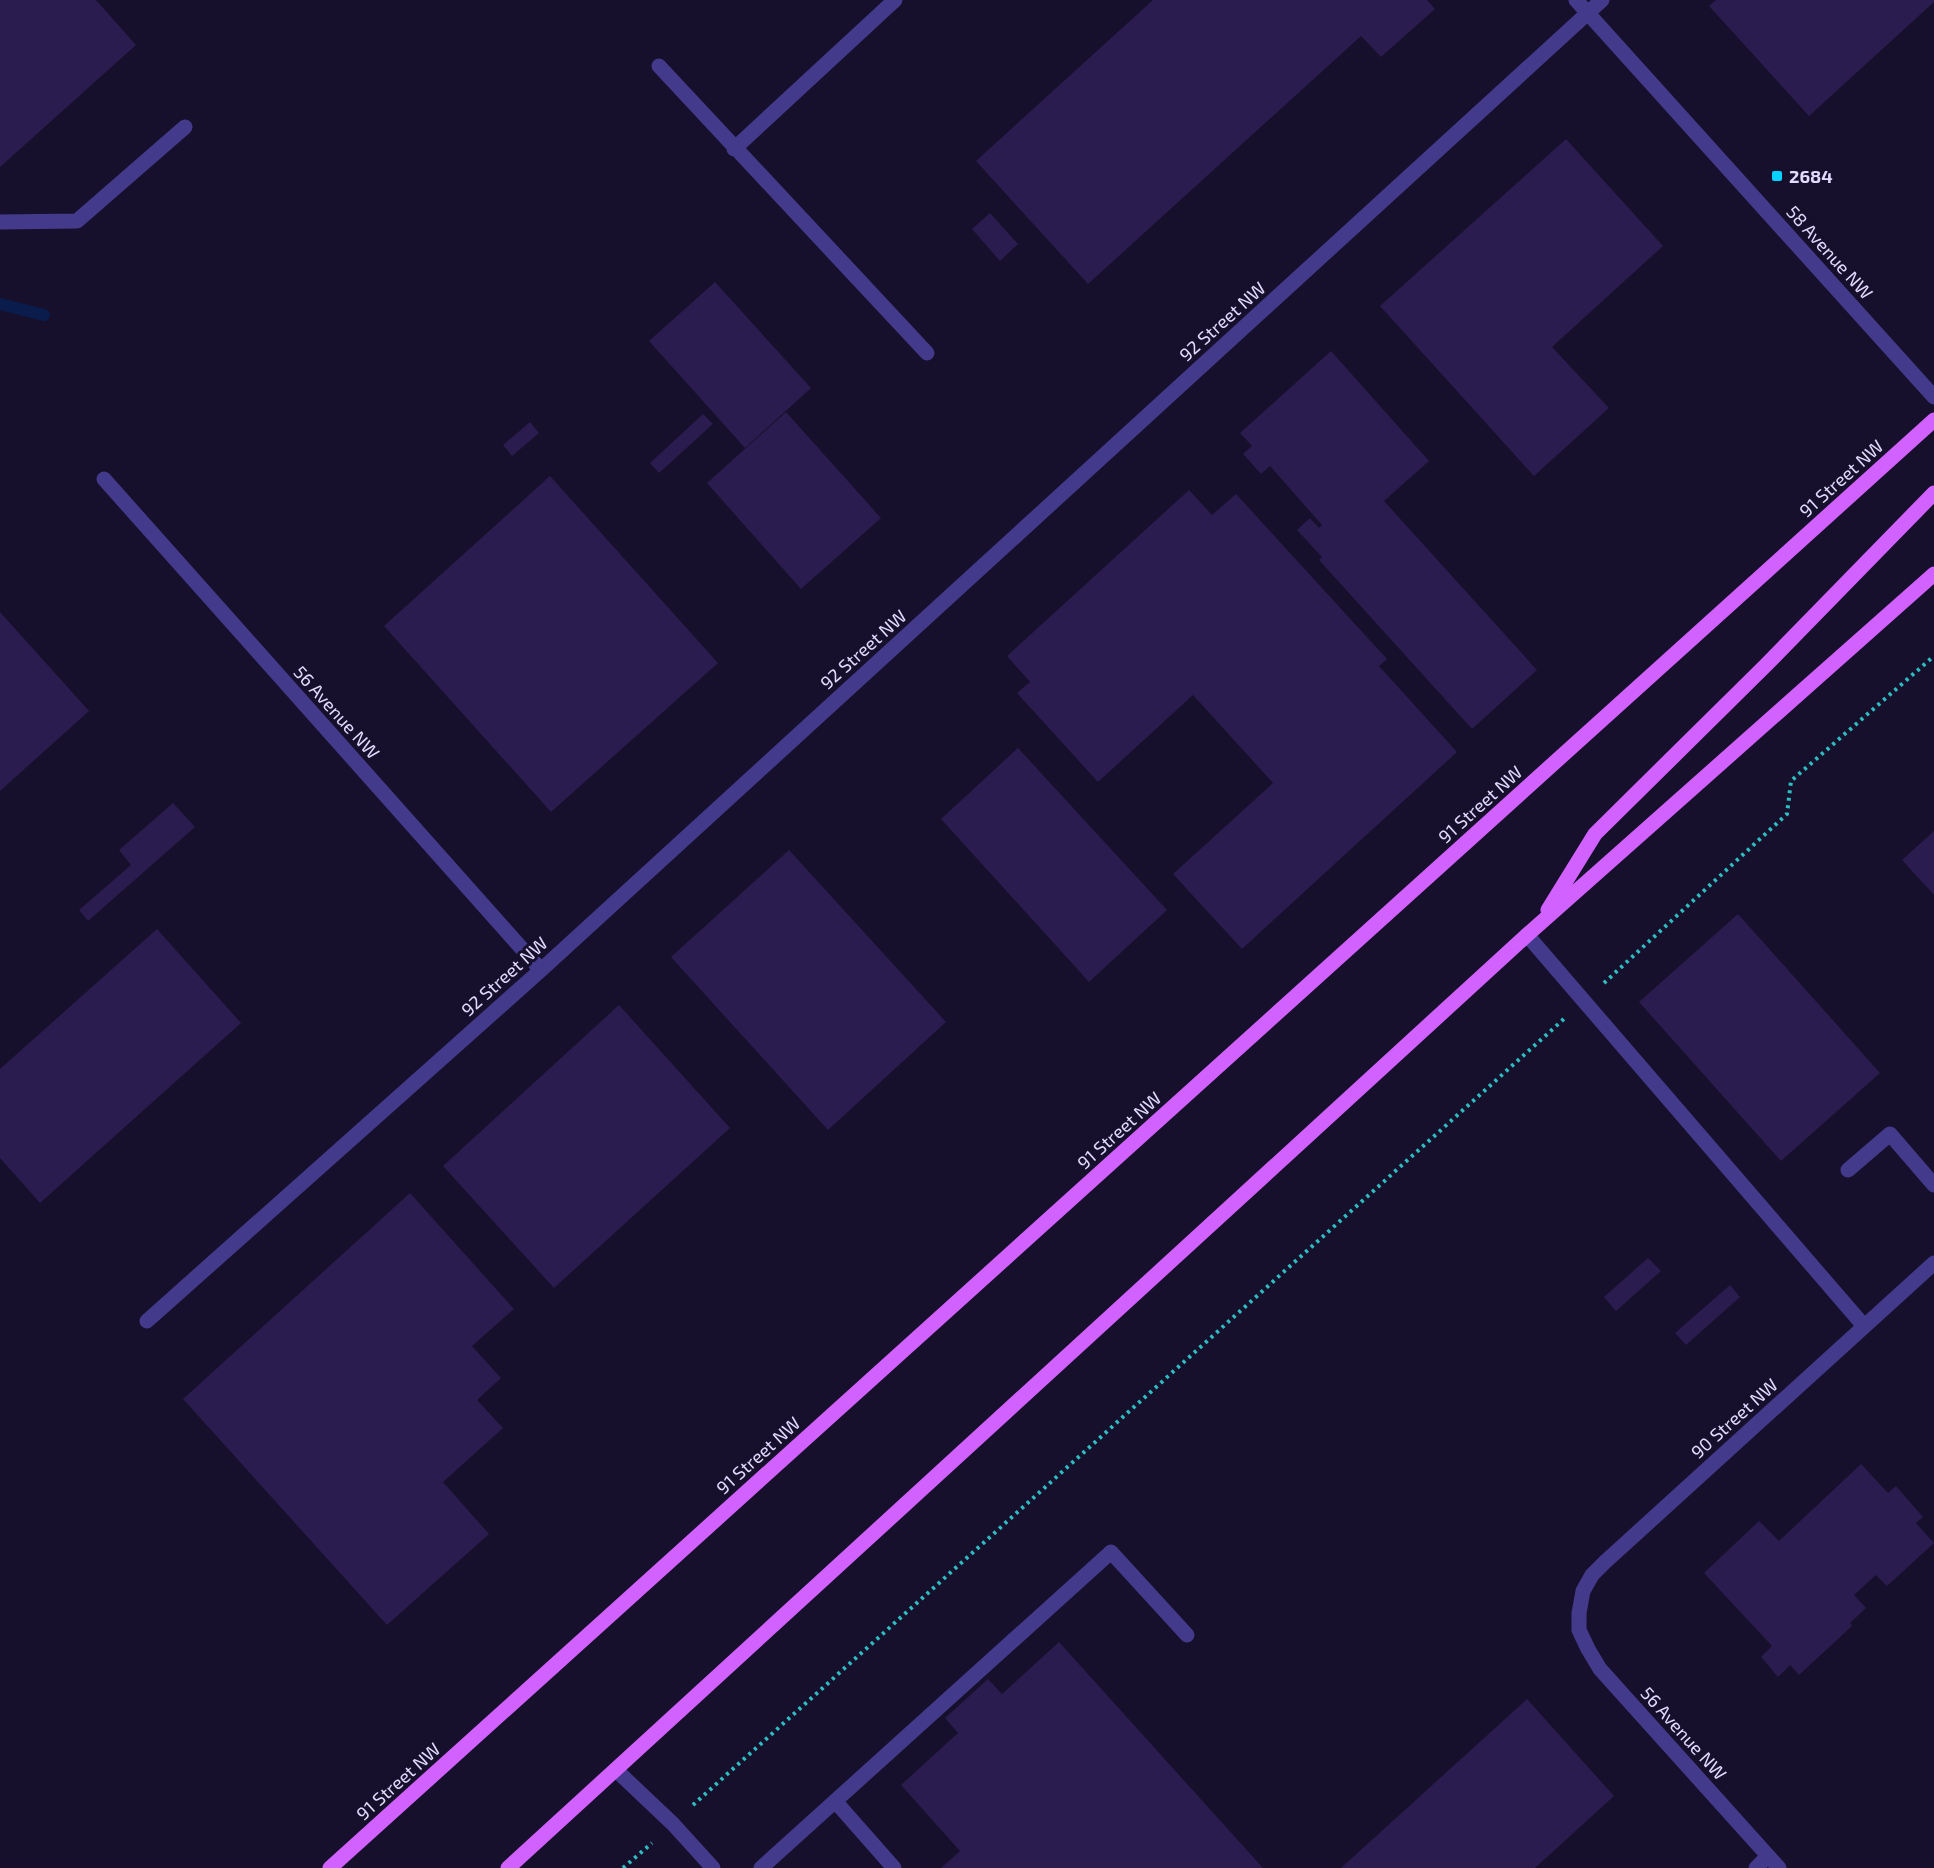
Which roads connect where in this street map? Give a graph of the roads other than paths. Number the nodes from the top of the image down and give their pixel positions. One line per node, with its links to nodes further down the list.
1 (895, 0): 7 (street)
2 (1576, 0): 4 (street, 58 Avenue NW)
3 (1602, 0): 4 (street, 92 Street NW)
4 (1588, 12): 10 (street, 58 Avenue NW); 16 (street, 92 Street NW)
5 (659, 66): 7 (street)
6 (185, 127): 8 (street)
7 (734, 149): 9 (street)
8 (0, 222)
9 (927, 353)
10 (1934, 397)
11 (1934, 420): 27 (main road, 91 Street NW)
12 (104, 479): 16 (street, 56 Avenue NW)
13 (1934, 493): 15 (main road)
14 (1934, 574): 15 (main road)
15 (1533, 930): 21 (street); 24 (main road)
16 (541, 970): 20 (street, 92 Street NW)
17 (1848, 1170): 18 (street)
18 (1934, 1185)
19 (1934, 1263): 21 (street, 90 Street NW)
20 (147, 1321)
21 (1864, 1326): 22 (street, 90 Street NW)
22 (1579, 1613): 26 (street, 56 Avenue NW)
23 (1186, 1635): 25 (street)
24 (616, 1770): 28 (main road); 29 (street)
25 (835, 1801): 30 (street); 31 (street)
26 (1768, 1856): 32 (street); 33 (street, 56 Avenue NW)
27 (330, 1868)
28 (508, 1868)
29 (713, 1868)
30 (761, 1868)
31 (894, 1868)
32 (1756, 1868)
33 (1779, 1868)

